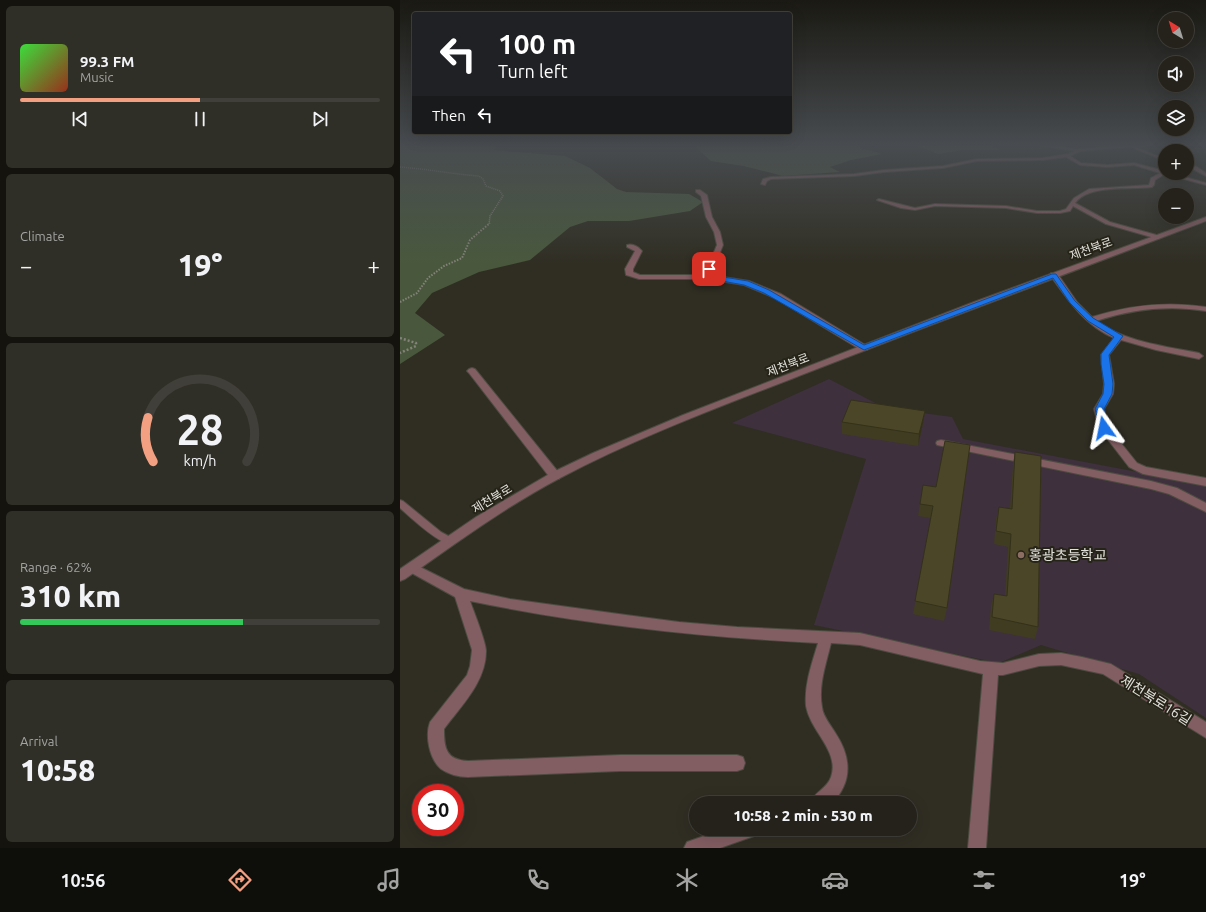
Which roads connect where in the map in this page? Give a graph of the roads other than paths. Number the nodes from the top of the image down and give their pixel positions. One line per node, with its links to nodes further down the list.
1 (1152, 185): 4 (lane)
2 (698, 191): 9 (street)
3 (880, 200): 4 (lane)
4 (1073, 204): 6 (lane)
5 (1206, 219): 6 (street, 제천북로)
6 (1158, 237): 8 (street, 제천북로)
7 (629, 246): 9 (street)
8 (1054, 275): 11 (street); 13 (street, 제천북로)
9 (707, 276): 13 (street)
10 (1206, 309): 11 (street)
11 (1090, 320): 12 (street)
12 (1119, 336): 14 (street); 18 (street)
13 (864, 348): 17 (street, 제천북로)
14 (1199, 356)
15 (472, 371): 17 (street)
16 (941, 443): 20 (street)
17 (555, 476): 21 (street, 제천북로)
18 (1206, 482)
19 (400, 504): 21 (lane)
20 (1206, 508)
21 (449, 541): 22 (street, 제천북로)
22 (412, 568): 23 (street, 제천북로); 24 (street)
23 (400, 576)
24 (461, 594): 25 (street); 28 (street)
25 (826, 637): 26 (street); 29 (street)
26 (991, 668): 27 (street, 제천북로16길); 32 (street)
27 (1206, 731)
28 (737, 763)
29 (828, 796)
30 (730, 836): 31 (street)
31 (693, 848)
32 (977, 848)

